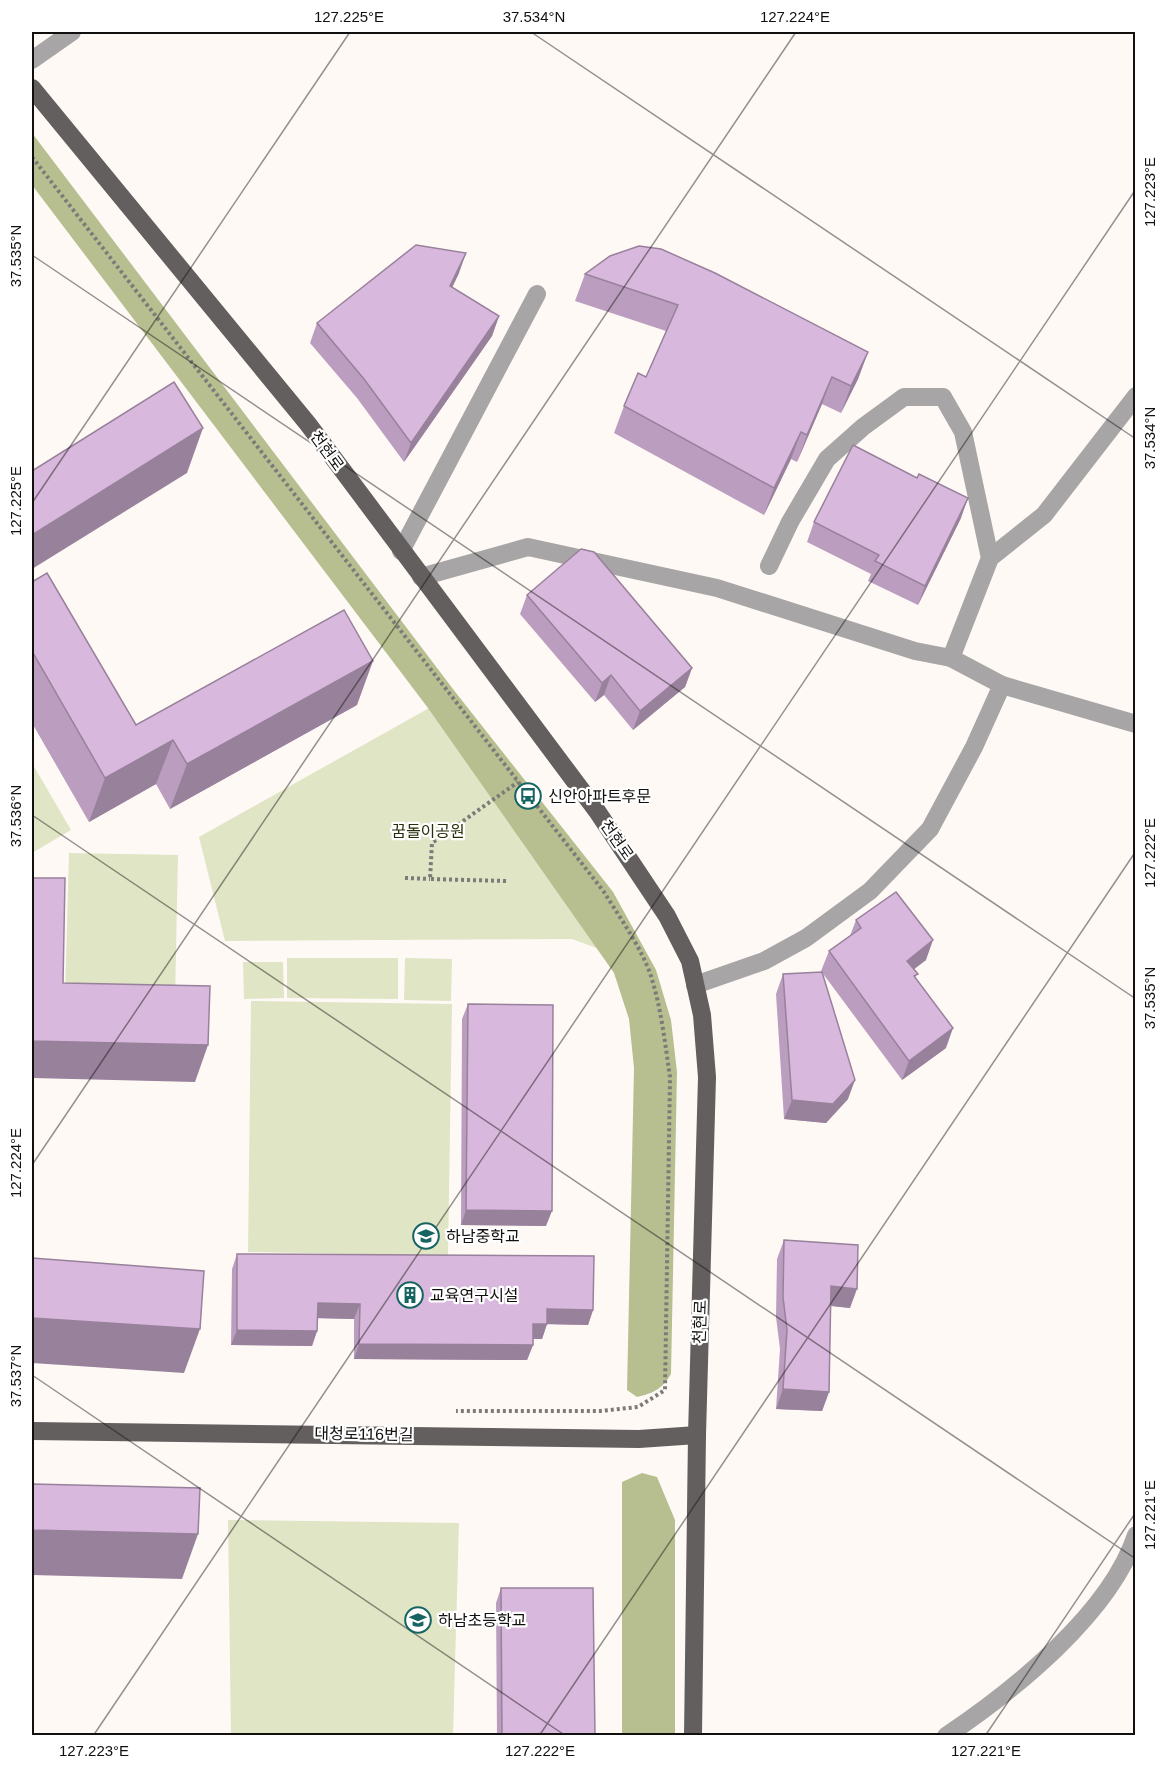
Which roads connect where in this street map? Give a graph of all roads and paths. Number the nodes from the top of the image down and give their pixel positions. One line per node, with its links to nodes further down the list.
1 (72, 32): 2 (street)
2 (32, 60)
3 (32, 88): 7 (main road, 천현로)
4 (32, 157): 14 (path)
5 (537, 294): 7 (street)
6 (1136, 396): 8 (street)
7 (401, 551): 10 (main road, 천현로)
8 (990, 558): 9 (street); 11 (street)
9 (769, 566)
10 (420, 578): 11 (street); 18 (main road, 천현로)
11 (951, 658): 12 (street)
12 (1002, 685): 13 (street); 18 (street)
13 (1136, 724)
14 (518, 782): 16 (path); 19 (path)
15 (405, 878): 16 (path)
16 (430, 879): 17 (path)
17 (506, 881)
18 (695, 985): 21 (main road, 천현로)
19 (446, 1411)
20 (32, 1431): 21 (main road, 대청로116번길)
21 (697, 1435): 23 (main road, 천현로)
22 (1136, 1535): 24 (street)
23 (693, 1736)
24 (946, 1736)

